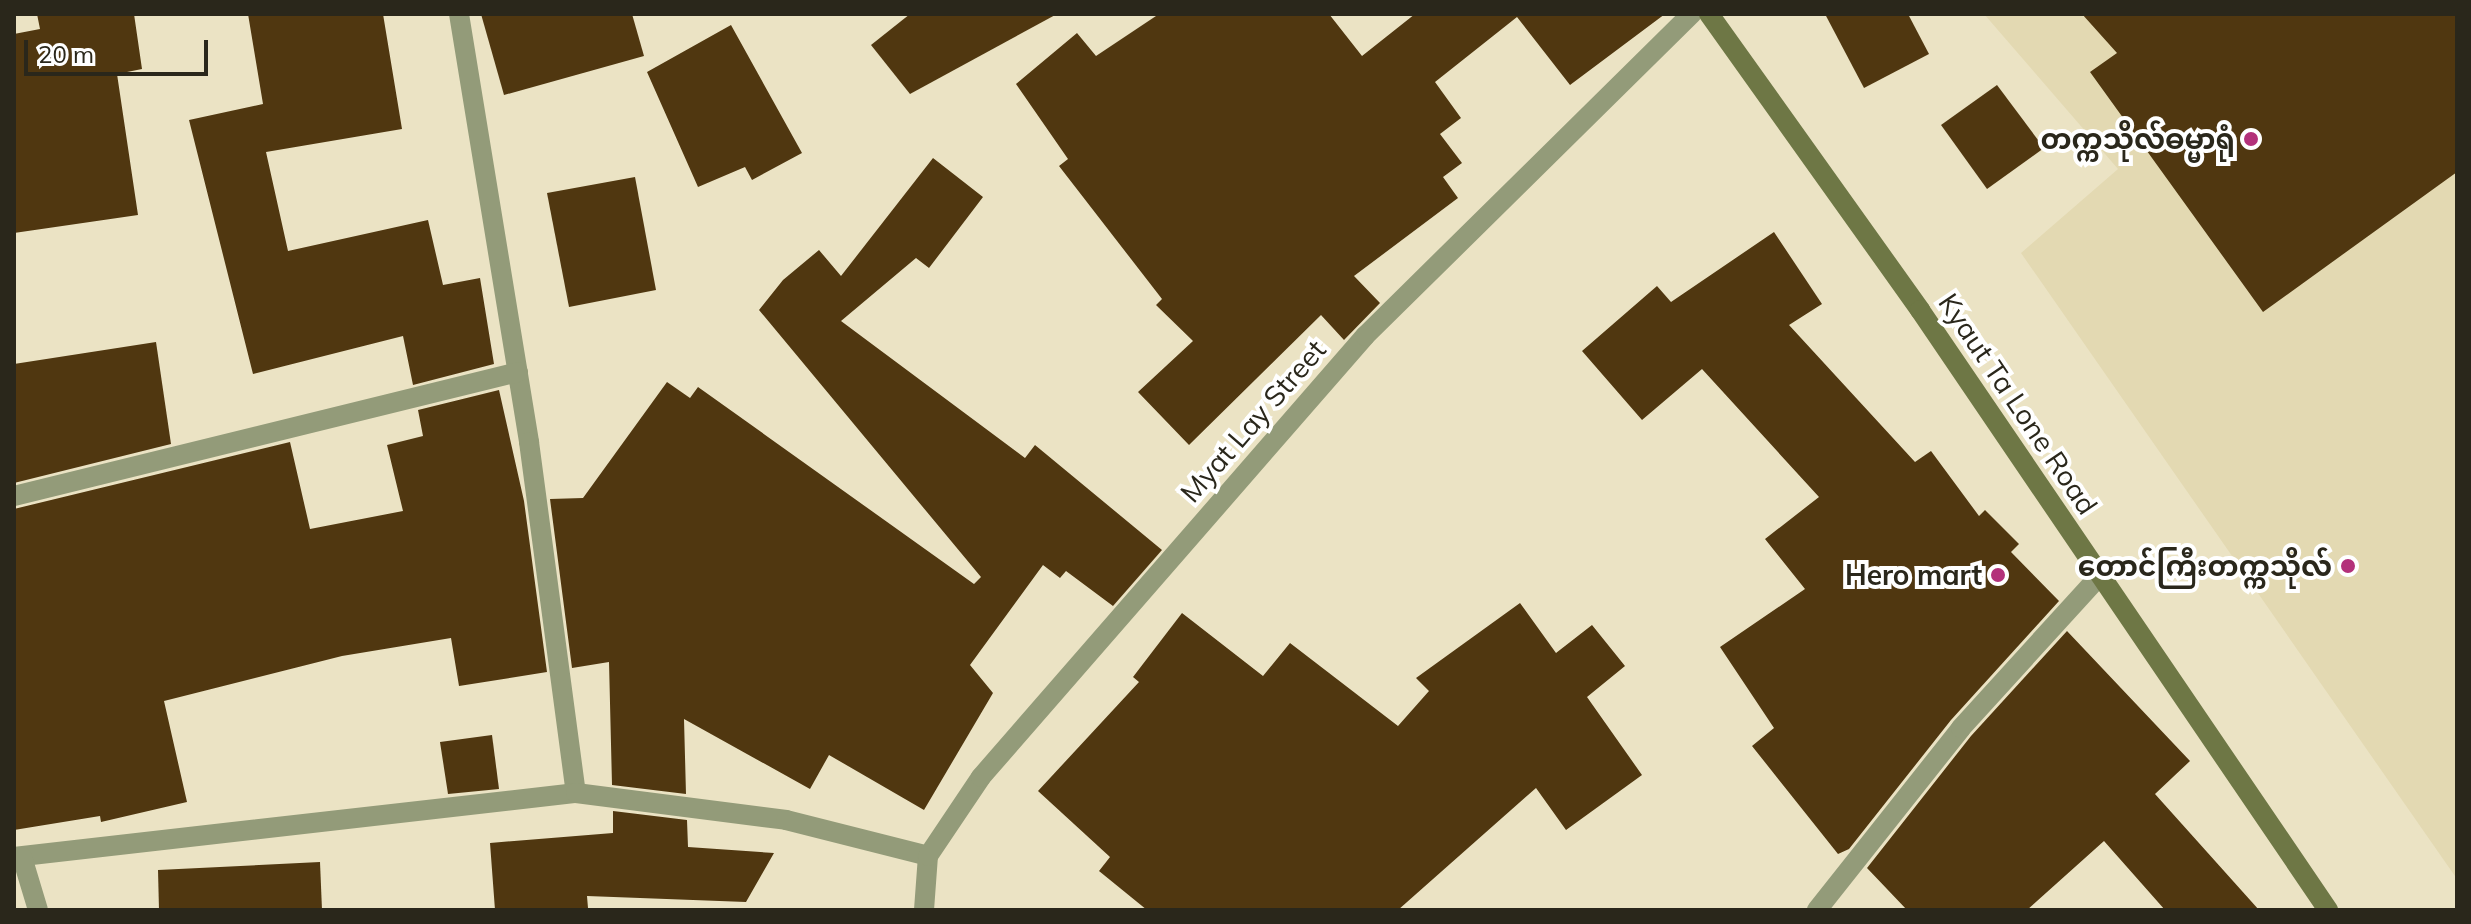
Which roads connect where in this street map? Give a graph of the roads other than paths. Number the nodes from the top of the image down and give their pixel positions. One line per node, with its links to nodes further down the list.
1 (459, 14): 4 (street)
2 (1692, 14): 8 (street, Myat Lay Street)
3 (1709, 14): 6 (main road, Kyaut Ta Lone Road)
4 (518, 372): 5 (street); 7 (street)
5 (14, 496)
6 (2100, 575): 12 (street); 13 (main road, Kyaut Ta Lone Road)
7 (576, 793): 8 (street); 9 (street)
8 (928, 856): 11 (street, Myat Lay Street)
9 (18, 857): 10 (street)
10 (38, 910)
11 (924, 910)
12 (1817, 910)
13 (2328, 910)

